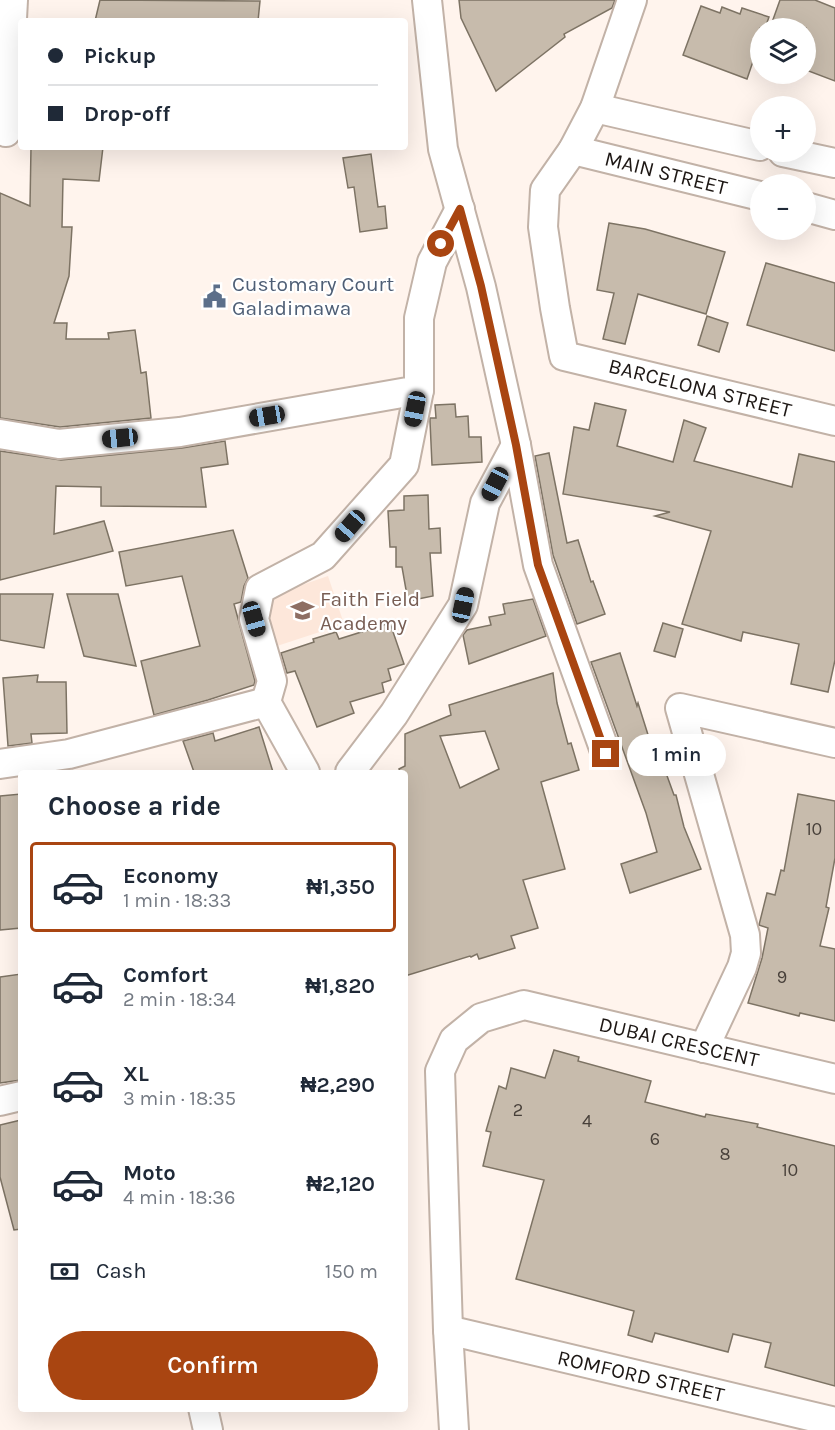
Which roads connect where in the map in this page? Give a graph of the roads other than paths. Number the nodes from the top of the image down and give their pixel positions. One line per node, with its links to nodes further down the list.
1 (13, 0): 5 (street)
2 (427, 0): 11 (street)
3 (632, 0): 4 (street)
4 (595, 108): 6 (street); 7 (street)
5 (6, 132)
6 (750, 144)
7 (573, 150): 10 (street, MAIN STREET); 15 (street, BARCELONA STREET)
8 (816, 159): 9 (street)
9 (835, 163)
10 (750, 194)
11 (460, 209): 14 (street); 17 (street)
12 (816, 210): 13 (street)
13 (835, 215)
14 (419, 390): 16 (street); 18 (street)
15 (835, 421)
16 (0, 434)
17 (516, 445): 20 (street); 23 (street)
18 (266, 702): 21 (street); 22 (street)
19 (835, 743): 24 (street)
20 (606, 754)
21 (0, 764)
22 (304, 770)
23 (352, 770)
24 (704, 1048): 25 (street, DUBAI CRESCENT); 28 (street, DUBAI CRESCENT)
25 (835, 1079)
26 (18, 1097): 27 (street)
27 (0, 1101)
28 (448, 1330): 29 (street, ROMFORD STREET); 30 (street)
29 (835, 1422)
30 (454, 1430)

